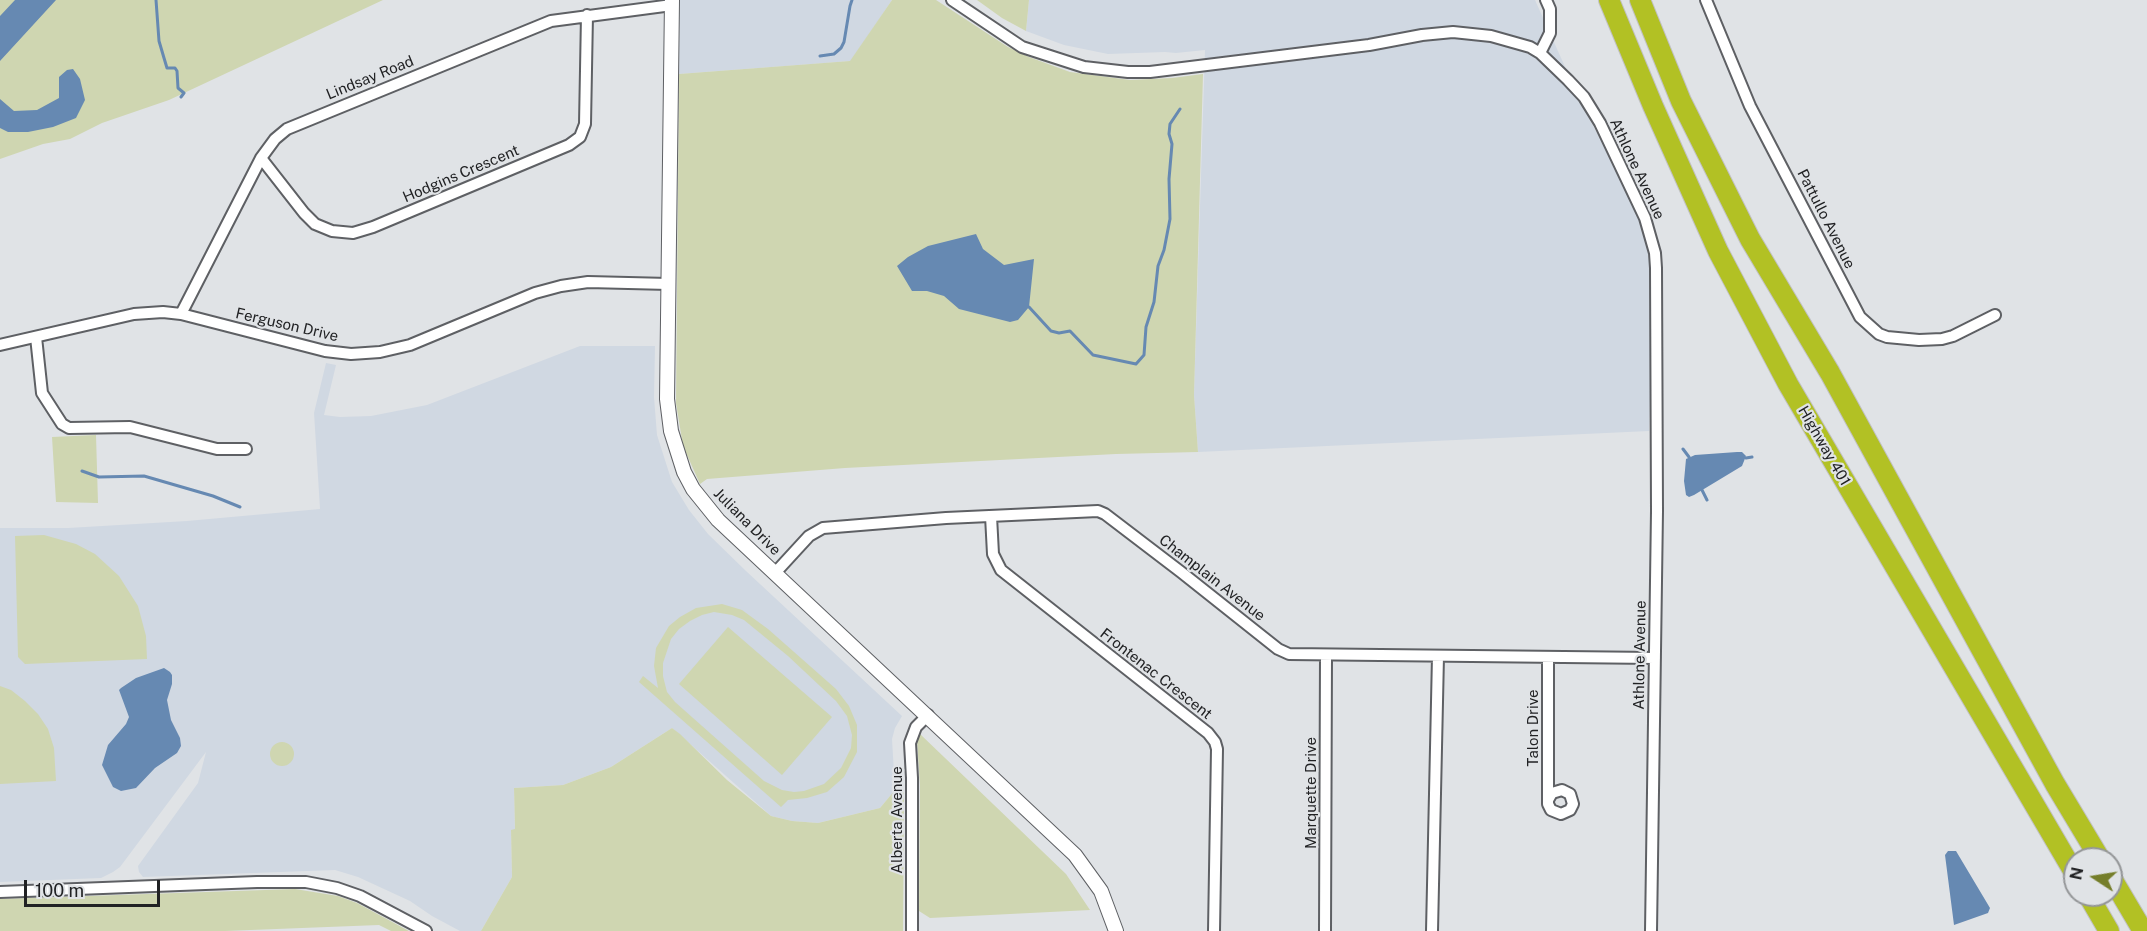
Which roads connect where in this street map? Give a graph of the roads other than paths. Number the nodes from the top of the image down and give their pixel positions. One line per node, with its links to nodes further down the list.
1 (952, 0): 8 (street, Athlone Avenue)
2 (1546, 0): 8 (street)
3 (1609, 0): 25 (highway, Highway 401)
4 (1640, 0): 24 (highway)
5 (1706, 0): 12 (street, Pattullo Avenue)
6 (672, 3): 7 (street, Lindsay Road); 10 (street, Juliana Drive)
7 (587, 15): 9 (street, Lindsay Road); 9 (street, Hodgins Crescent)
8 (1540, 53): 21 (street, Athlone Avenue)
9 (261, 158): 11 (street, Lindsay Road)
10 (669, 284): 11 (street, Ferguson Drive); 17 (street, Juliana Drive)
11 (181, 314): 13 (street, Ferguson Drive)
12 (1995, 315)
13 (36, 337): 14 (street, Ferguson Drive); 15 (street)
14 (0, 345)
15 (246, 449)
16 (991, 516): 17 (street, Champlain Avenue); 18 (street, Champlain Avenue); 32 (street, Frontenac Crescent)
17 (775, 573): 22 (street, Juliana Drive)
18 (1326, 655): 19 (street, Champlain Avenue); 33 (street, Marquette Drive)
19 (1438, 656): 20 (street, Champlain Avenue); 34 (street)
20 (1548, 657): 21 (street, Champlain Avenue); 23 (street, Talon Drive)
21 (1655, 658): 35 (street, Athlone Avenue)
22 (928, 715): 30 (street, Alberta Avenue); 31 (street, Juliana Drive)
23 (1548, 800)
24 (2093, 847)
25 (2063, 854)
26 (0, 892): 29 (street)
27 (2123, 897): 37 (highway)
28 (2095, 907): 36 (highway)
29 (426, 931)
30 (912, 931)
31 (1116, 931)
32 (1214, 931)
33 (1325, 931)
34 (1432, 931)
35 (1651, 931)
36 (2109, 931)
37 (2143, 931)

